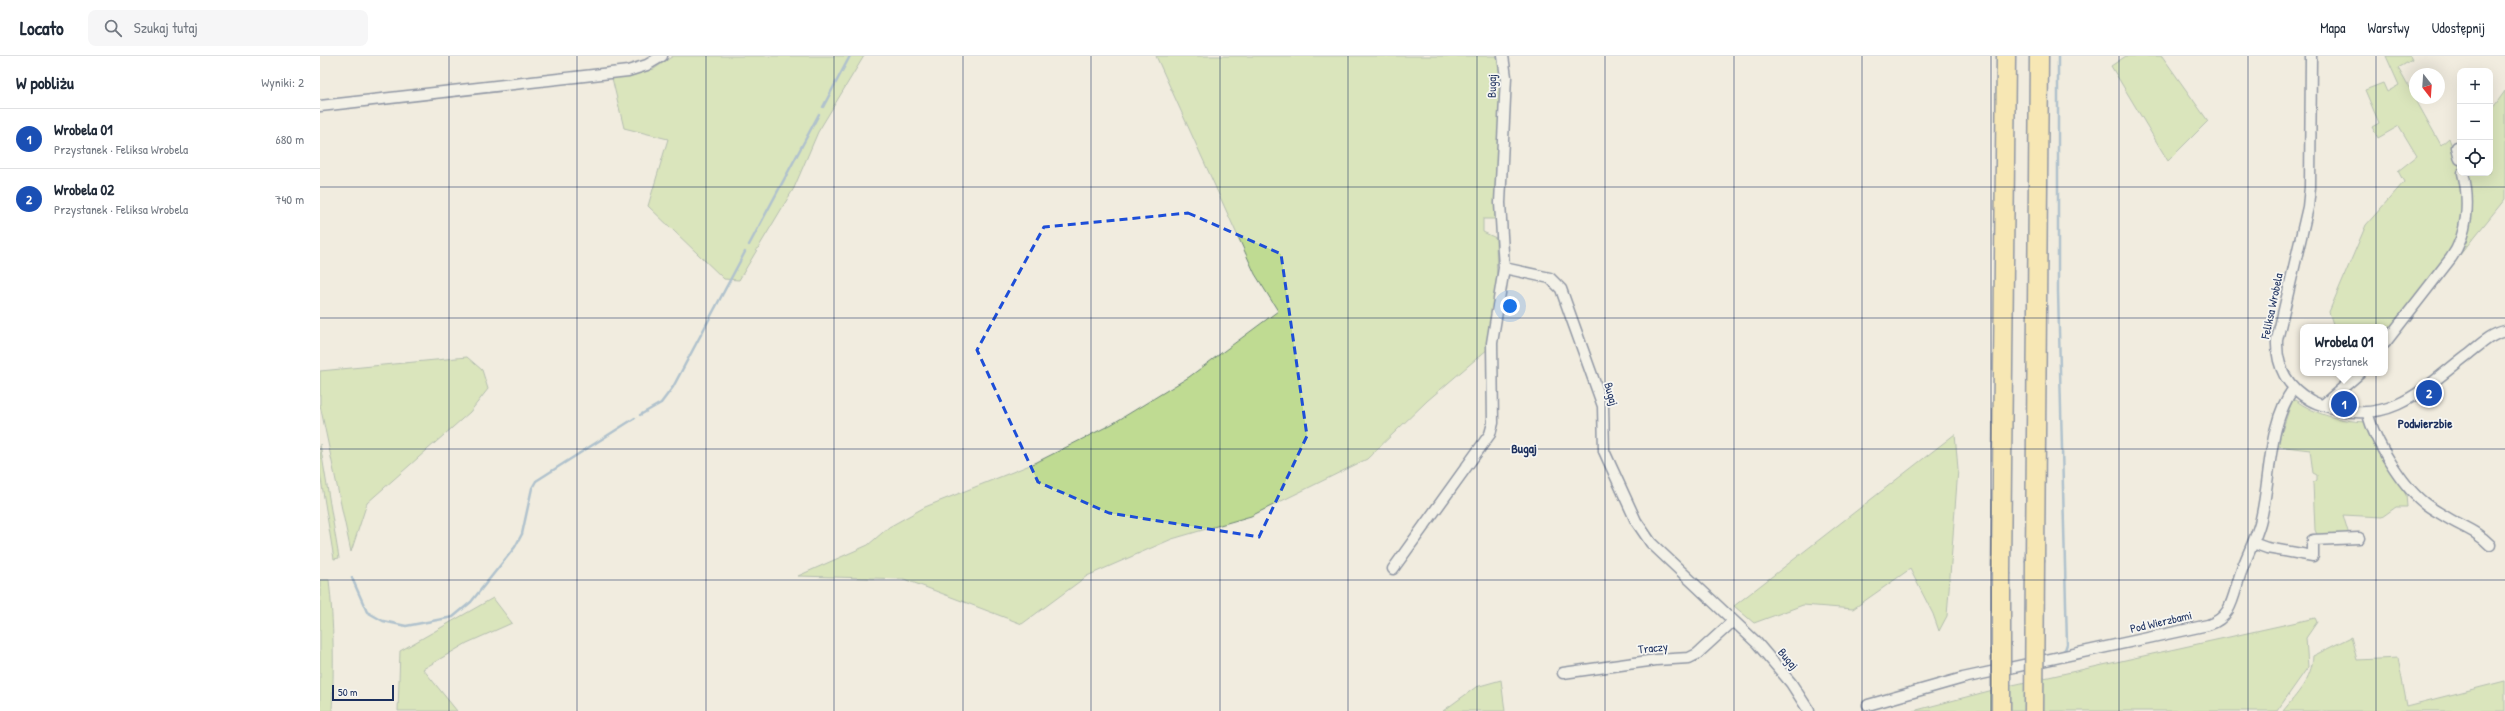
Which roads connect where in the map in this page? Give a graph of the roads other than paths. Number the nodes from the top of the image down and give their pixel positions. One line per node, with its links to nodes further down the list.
1 (662, 56): 6 (street)
2 (1503, 56): 8 (street, Bugaj)
3 (2006, 56): 23 (highway, bridge)
4 (2039, 56): 24 (highway, bridge)
5 (2311, 56): 12 (street, Feliksa Wrobela)
6 (320, 106)
7 (2465, 176): 10 (street)
8 (1504, 268): 18 (street); 19 (street, Bugaj)
9 (2505, 331): 14 (street, Feliksa Wrobela)
10 (2388, 339)
11 (2357, 376): 13 (street)
12 (2294, 388): 13 (street, Feliksa Wrobela); 16 (street, Pod Wierzbami)
13 (2323, 405): 14 (street, Feliksa Wrobela)
14 (2368, 414): 17 (street)
15 (2359, 538): 16 (street)
16 (2253, 543): 21 (street, Pod Wierzbami)
17 (2490, 545)
18 (1393, 569)
19 (1732, 622): 20 (street, Traczy); 22 (street, Bugaj)
20 (1563, 673)
21 (1868, 705)
22 (1809, 711)
23 (2001, 711)
24 (2034, 711)

